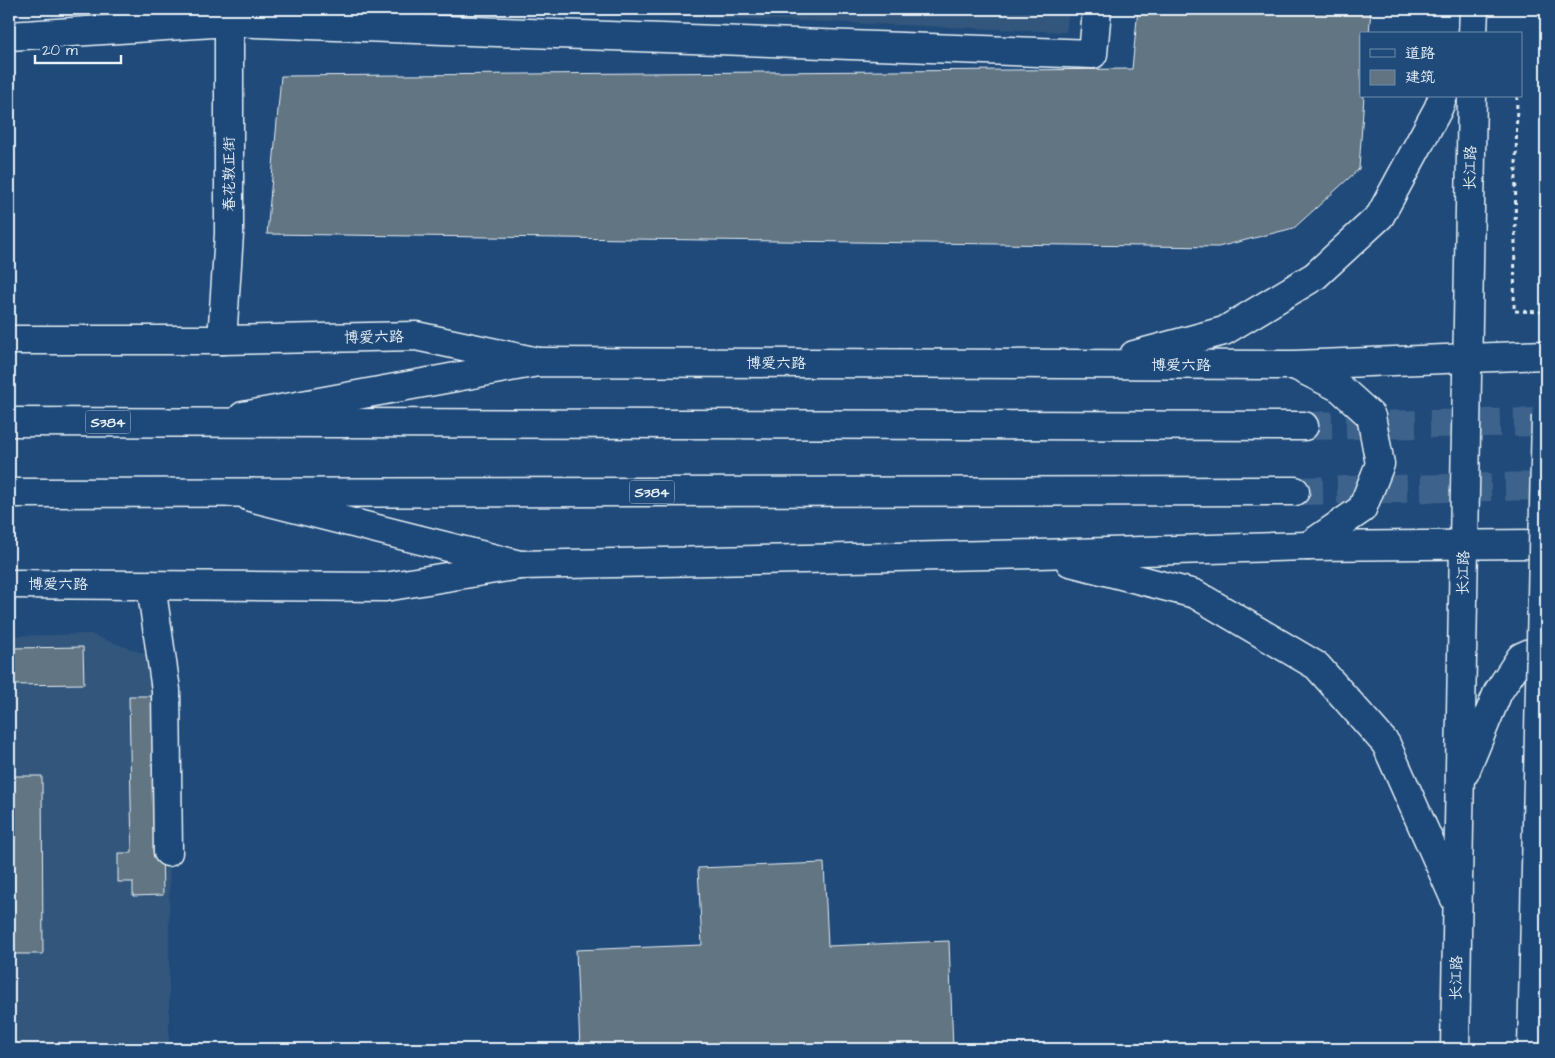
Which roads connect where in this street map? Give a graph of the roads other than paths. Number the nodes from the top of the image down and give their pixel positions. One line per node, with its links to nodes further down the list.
1 (1097, 9): 2 (main road)
2 (229, 15): 3 (main road); 7 (main road, 春花敦正街)
3 (9, 36)
4 (1442, 98): 11 (main road)
5 (1472, 98): 9 (main road, 长江路)
6 (9, 340): 7 (main road, 博爱六路)
7 (222, 340): 10 (main road, 博爱六路)
8 (1546, 355): 9 (main road, 博爱六路)
9 (1467, 358): 12 (main road, 博爱六路); 20 (main road, 长江路)
10 (538, 362): 11 (main road, 博爱六路); 15 (main road)
11 (1099, 364): 12 (main road, 博爱六路)
12 (1294, 365): 22 (main road)
13 (1546, 416): 32 (main road, bridge)
14 (9, 422): 15 (main road, S384)
15 (207, 422): 16 (main road, S384)
16 (1304, 426)
17 (1295, 491): 18 (main road, S384)
18 (229, 492): 19 (main road, S384); 24 (main road)
19 (9, 493)
20 (1464, 544): 21 (main road, 博爱六路); 22 (main road, 博爱六路); 28 (main road, 长江路)
21 (1546, 544)
22 (1308, 546): 23 (main road, 博爱六路)
23 (1040, 554): 24 (main road, 博爱六路); 30 (main road)
24 (520, 565): 26 (main road, 博爱六路)
25 (9, 584): 26 (main road, 博爱六路)
26 (151, 585): 29 (main road)
27 (1546, 646): 28 (main road)
28 (1459, 786): 30 (main road, 长江路)
29 (168, 852)
30 (1457, 904): 31 (main road, 长江路)
31 (1455, 1049)
32 (1532, 1049)

